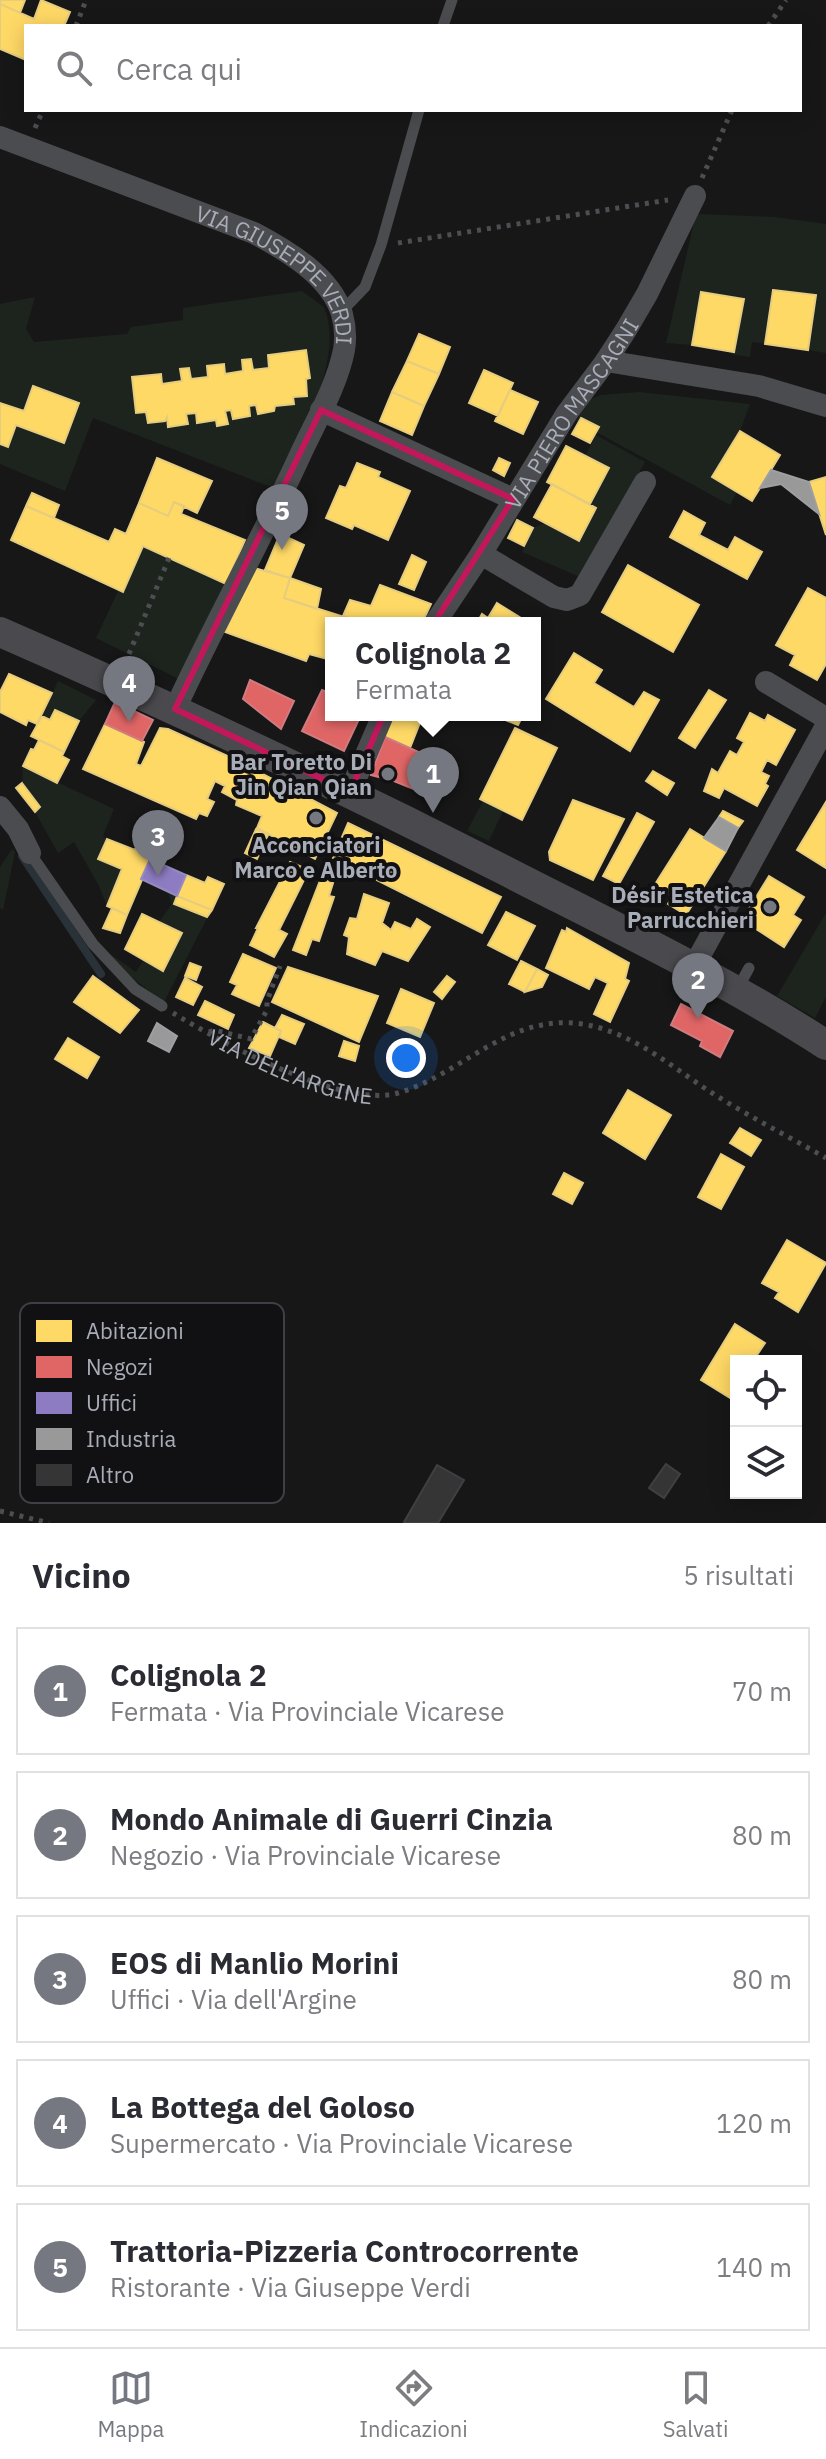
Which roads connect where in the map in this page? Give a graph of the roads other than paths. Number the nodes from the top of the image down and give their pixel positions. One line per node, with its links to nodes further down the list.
1 (452, 0): 2 (lane)
2 (444, 24)
3 (418, 112): 6 (lane)
4 (0, 137): 6 (street, VIA GIUSEPPE VERDI)
5 (695, 196): 7 (street, VIA PIERO MASCAGNI)
6 (341, 312): 9 (street, VIA GIUSEPPE VERDI)
7 (606, 361): 8 (street); 11 (street, VIA PIERO MASCAGNI)
8 (826, 406)
9 (321, 410): 11 (street); 16 (street, VIA GIUSEPPE VERDI)
10 (645, 482): 12 (street)
11 (507, 496): 12 (street, VIA PIERO MASCAGNI)
12 (481, 554): 13 (street, VIA PIERO MASCAGNI)
13 (439, 617)
14 (0, 632): 16 (main road)
15 (766, 682): 17 (street)
16 (175, 709): 20 (main road)
17 (826, 718)
18 (380, 721): 20 (street)
19 (826, 726): 23 (street)
20 (350, 792): 23 (main road)
21 (0, 807): 22 (street)
22 (30, 853): 24 (lane)
23 (693, 968): 25 (main road)
24 (162, 1006)
25 (826, 1045)

